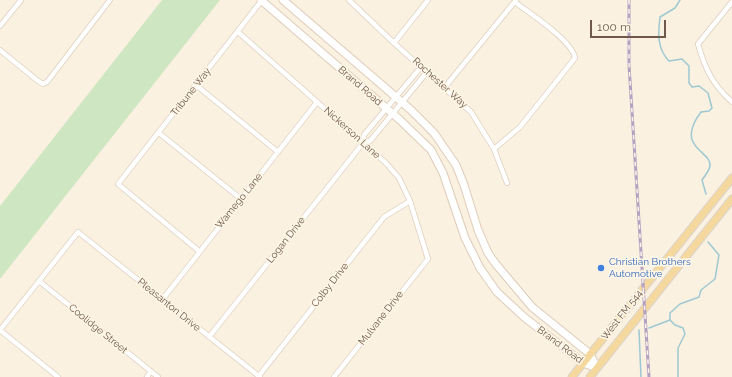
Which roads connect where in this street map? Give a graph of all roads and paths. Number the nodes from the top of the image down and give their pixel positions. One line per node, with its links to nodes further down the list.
1 (21, 0): 9 (street)
2 (110, 0): 12 (street)
3 (262, 0): 10 (street, Tribune Way); 20 (main road, Brand Road)
4 (282, 0): 17 (main road, Brand Road)
5 (349, 0): 11 (street, Rochester Way)
6 (428, 0): 11 (street)
7 (516, 1): 16 (street); 23 (street)
8 (732, 2): 19 (street)
9 (0, 26)
10 (238, 32): 15 (street, Tribune Way); 18 (street, Nickerson Lane)
11 (394, 43): 13 (street, Rochester Way)
12 (0, 50)
13 (421, 67): 14 (street, Rochester Way); 17 (street, Logan Drive)
14 (428, 72): 16 (street, Rochester Way); 17 (street, Logan Drive)
15 (196, 86): 21 (street, Tribune Way); 24 (street)
16 (445, 87): 23 (street, Rochester Way)
17 (398, 100): 20 (street, Logan Drive); 34 (main road, Brand Road)
18 (318, 102): 22 (street, Nickerson Lane); 24 (street, Wamego Lane)
19 (732, 102)
20 (389, 111): 22 (street, Logan Drive); 22 (street, Logan Drive); 35 (main road, Brand Road)
21 (159, 133): 27 (street); 30 (street, Tribune Way)
22 (363, 143): 29 (street, Nickerson Lane); 37 (street, Logan Drive)
23 (494, 149): 26 (street, Rochester Way)
24 (278, 152): 27 (street, Wamego Lane)
25 (732, 178): 38 (main road, West FM 544)
26 (507, 183)
27 (241, 199): 30 (street, Wamego Lane)
28 (732, 199): 40 (main road, West FM 544)
29 (410, 201): 31 (street, Nickerson Lane); 45 (street, Colby Drive)
30 (199, 251): 33 (street, Wamego Lane)
31 (428, 259): 46 (street, Mulvane Drive)
32 (39, 281): 33 (street, Pleasanton Drive); 36 (street); 41 (street, Coolidge Street)
33 (162, 300): 37 (street, Pleasanton Drive)
34 (532, 307): 35 (main road); 38 (main road, Brand Road)
35 (524, 317): 39 (main road, Brand Road)
36 (0, 330): 42 (street)
37 (209, 338): 45 (street, Pleasanton Drive)
38 (590, 354): 39 (main road, West FM 544); 40 (main road, Brand Road)
39 (583, 363): 40 (main road, Brand Road); 47 (main road, West FM 544)
40 (597, 368): 48 (main road, West FM 544)
41 (151, 371): 43 (street); 44 (street, Coolidge Street)
42 (58, 377)
43 (147, 377)
44 (158, 377)
45 (259, 377)
46 (334, 377)
47 (572, 377)
48 (590, 377)

